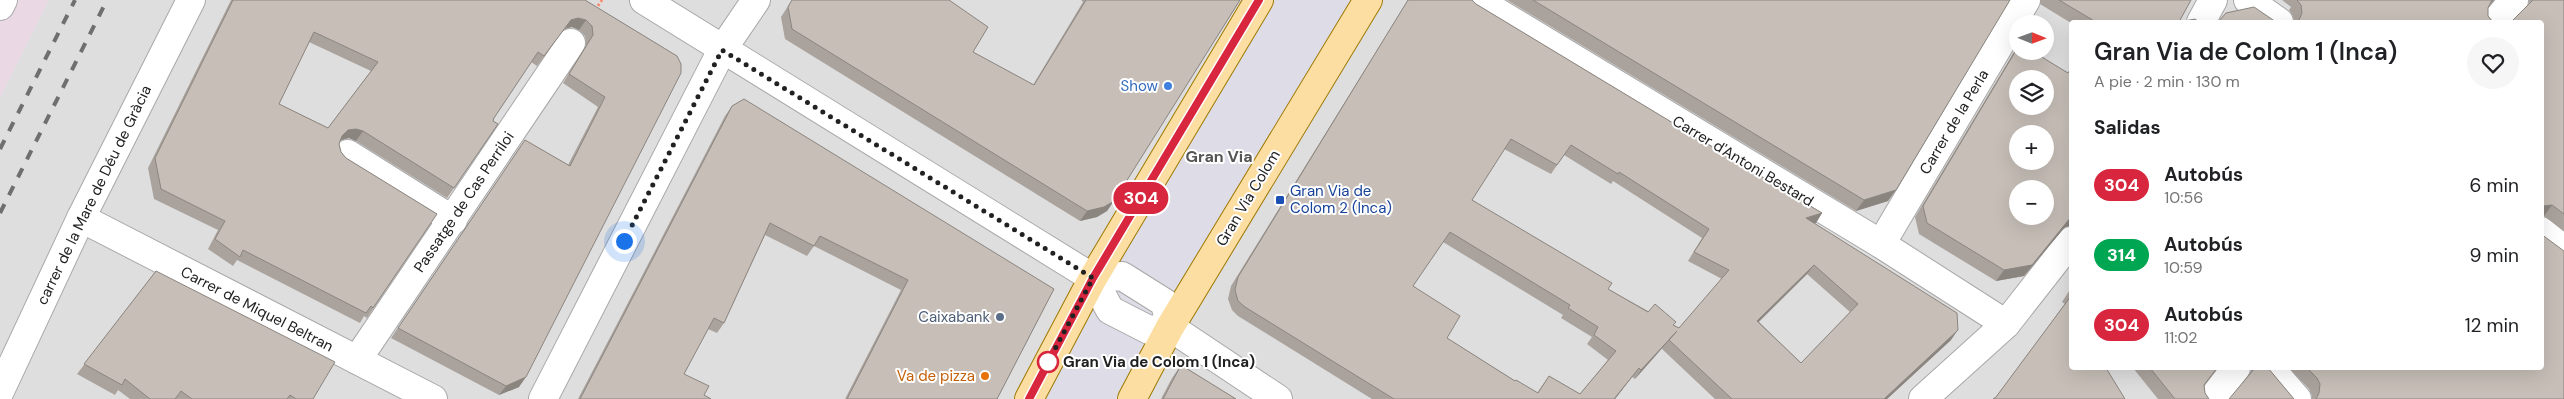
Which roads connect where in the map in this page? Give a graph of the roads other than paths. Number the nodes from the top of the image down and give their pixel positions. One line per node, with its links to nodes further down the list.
1 (3, 0): 12 (street)
2 (191, 0): 19 (street, carrer de la Mare de Déu de Gràcia)
3 (644, 0): 17 (street)
4 (756, 0): 17 (street)
5 (1259, 0): 25 (main road)
6 (1368, 0): 27 (main road, Gran Via Colom)
7 (1477, 0): 22 (street, Carrer d'Antoni Bestard)
8 (2026, 0): 22 (street, Carrer de la Perla)
9 (2213, 0): 13 (street)
10 (2248, 0): 14 (street)
11 (2514, 0): 15 (street)
12 (0, 6)
13 (2202, 20)
14 (2276, 20)
15 (2497, 20)
16 (571, 43): 20 (street, Passatge de Cas Perriloi)
17 (722, 50): 25 (street); 33 (street)
18 (348, 154): 20 (street)
19 (81, 218): 28 (street, Carrer de Miquel Beltran); 31 (street, carrer de la Mare de Déu de Gràcia)
20 (453, 220): 28 (street, Passatge de Cas Perriloi)
21 (2544, 233): 24 (street)
22 (1881, 244): 26 (street, Carrer d'Antoni Bestard)
23 (2069, 244): 26 (street)
24 (2564, 250)
25 (1093, 278): 27 (street); 34 (main road)
26 (2006, 324): 37 (street)
27 (1170, 327): 35 (main road, Gran Via Colom); 36 (street)
28 (357, 360): 32 (street, Carrer de Miquel Beltran)
29 (2234, 370): 38 (street)
30 (2272, 370): 39 (street)
31 (0, 391)
32 (433, 399)
33 (543, 399)
34 (1029, 399)
35 (1132, 399)
36 (1278, 399)
37 (1923, 399)
38 (2212, 399)
39 (2297, 399)

